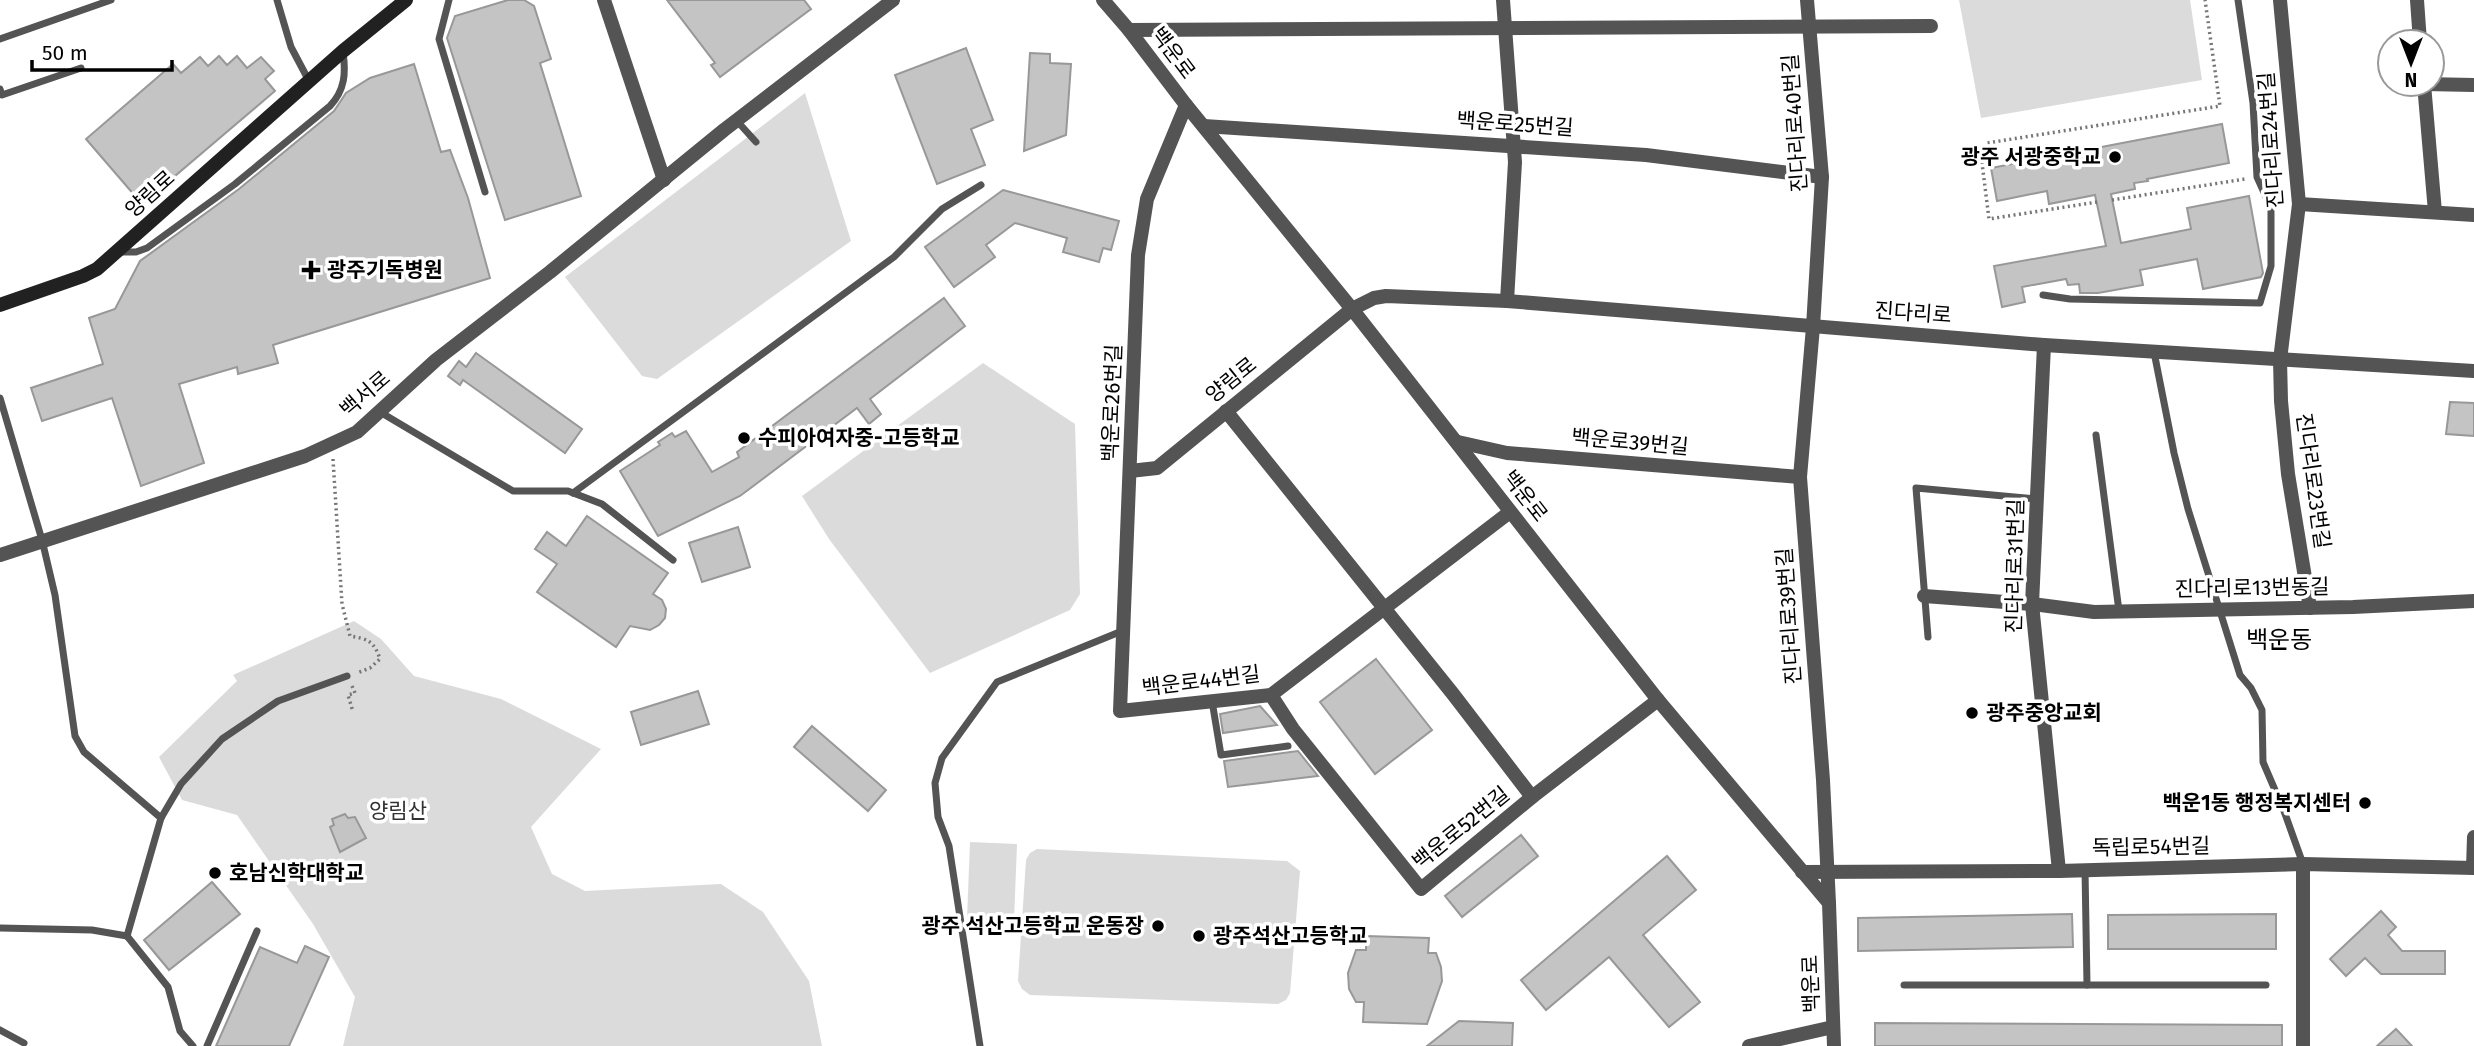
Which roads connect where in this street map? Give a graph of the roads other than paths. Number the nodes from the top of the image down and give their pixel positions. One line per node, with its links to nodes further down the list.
1 (111, 0): 18 (lane)
2 (277, 0): 21 (lane)
3 (406, 0): 19 (main road, 양림로)
4 (449, 0): 34 (lane)
5 (604, 0): 32 (street)
6 (893, 0): 27 (street, 백서로)
7 (1103, 0): 17 (street, 백운로)
8 (1503, 0): 15 (street)
9 (1807, 0): 13 (street, 진다리로40번길)
10 (2238, 0): 39 (lane)
11 (2280, 0): 35 (street, 진다리로24번길)
12 (2417, 0): 16 (street)
13 (1809, 26): 14 (street); 15 (street); 31 (street, 진다리로40번길)
14 (1931, 26)
15 (1506, 27): 17 (street); 30 (street)
16 (2419, 28)
17 (1129, 30): 26 (street, 백운로)
18 (0, 39)
19 (343, 51): 21 (main road, 양림로); 38 (lane)
20 (81, 68): 24 (lane)
21 (309, 82): 38 (main road, 양림로)
22 (2446, 84): 23 (street)
23 (2474, 85)
24 (0, 89)
25 (2425, 98): 36 (street)
26 (1186, 105): 28 (street, 백운로); 53 (street, 백운로26번길)
27 (737, 121): 29 (lane); 32 (street, 백서로)
28 (1204, 126): 30 (street, 백운로25번길); 42 (street, 백운로)
29 (756, 142)
30 (1514, 145): 31 (street, 백운로25번길); 40 (street)
31 (1822, 177): 43 (street, 진다리로40번길)
32 (664, 180): 50 (street, 백서로)
33 (981, 185): 55 (lane)
34 (485, 192)
35 (2299, 204): 36 (street); 46 (street, 진다리로24번길)
36 (2435, 212): 37 (street)
37 (2474, 215)
38 (117, 253): 41 (main road, 양림로)
39 (2043, 295)
40 (1507, 301): 42 (street, 진다리로); 43 (street, 진다리로)
41 (0, 305)
42 (1352, 309): 49 (street, 양림로); 52 (street, 백운로)
43 (1813, 327): 44 (street, 진다리로); 54 (street, 진다리로39번길)
44 (2044, 345): 45 (street, 진다리로); 56 (street, 진다리로31번길)
45 (2154, 352): 46 (street, 진다리로); 66 (lane)
46 (2280, 360): 47 (street, 진다리로); 65 (street, 진다리로23번길)
47 (2474, 372)
48 (0, 398): 58 (lane)
49 (1226, 411): 53 (street, 양림로); 64 (street)
50 (379, 412): 55 (lane); 58 (street, 백서로)
51 (2096, 435): 67 (lane)
52 (1458, 442): 54 (street, 백운로39번길); 57 (street, 백운로)
53 (1130, 471): 68 (street, 백운로26번길)
54 (1800, 477): 84 (street, 진다리로39번길)
55 (573, 493): 60 (lane)
56 (2037, 499): 61 (lane); 63 (street, 진다리로31번길)
57 (1510, 512): 64 (street, 백운로44번길); 72 (street, 백운로)
58 (43, 540): 59 (street, 백서로); 77 (lane)
59 (0, 555)
60 (673, 560)
61 (1924, 596): 63 (street, 진다리로13번동길); 69 (lane)
62 (2474, 601): 65 (street, 진다리로13번동길)
63 (2032, 604): 67 (street, 진다리로13번동길); 82 (street, 진다리로31번길)
64 (1383, 607): 71 (street, 백운로44번길); 76 (street, 백운로52번길)
65 (2310, 608): 66 (street, 진다리로13번동길)
66 (2218, 610): 67 (street, 진다리로13번동길); 79 (lane)
67 (2119, 611)
68 (1122, 631): 74 (street, 백운로26번길); 97 (lane)
69 (1928, 637)
70 (347, 676): 77 (lane)
71 (1271, 695): 73 (street, 백운로44번길); 76 (street, 백운로52번길)
72 (1658, 700): 76 (street, 백운로52번길); 83 (street, 백운로)
73 (1212, 701): 74 (street, 백운로44번길); 75 (lane)
74 (1120, 711)
75 (1288, 746)
76 (1532, 797)
77 (161, 818): 88 (lane)
78 (2474, 837): 80 (street)
79 (2303, 864): 80 (street, 독립로54번길); 81 (street, 독립로54번길); 100 (street)
80 (2474, 868)
81 (2085, 870): 82 (street, 독립로54번길); 90 (lane)
82 (2059, 871): 84 (street, 독립로54번길)
83 (1802, 872): 84 (street, 독립로54번길); 85 (street, 백운로)
84 (1828, 873): 85 (street, 진다리로39번길)
85 (1829, 903): 92 (street, 백운로)
86 (0, 928): 88 (lane)
87 (257, 931): 96 (lane)
88 (127, 936): 95 (lane)
89 (1904, 985): 90 (lane)
90 (2087, 985): 91 (lane)
91 (2266, 985)
92 (1833, 1027): 98 (street); 99 (street, 백운로)
93 (0, 1030): 94 (lane)
94 (24, 1043)
95 (192, 1046)
96 (206, 1046)
97 (980, 1046)
98 (1749, 1046)
99 (1834, 1046)
100 (2303, 1046)

